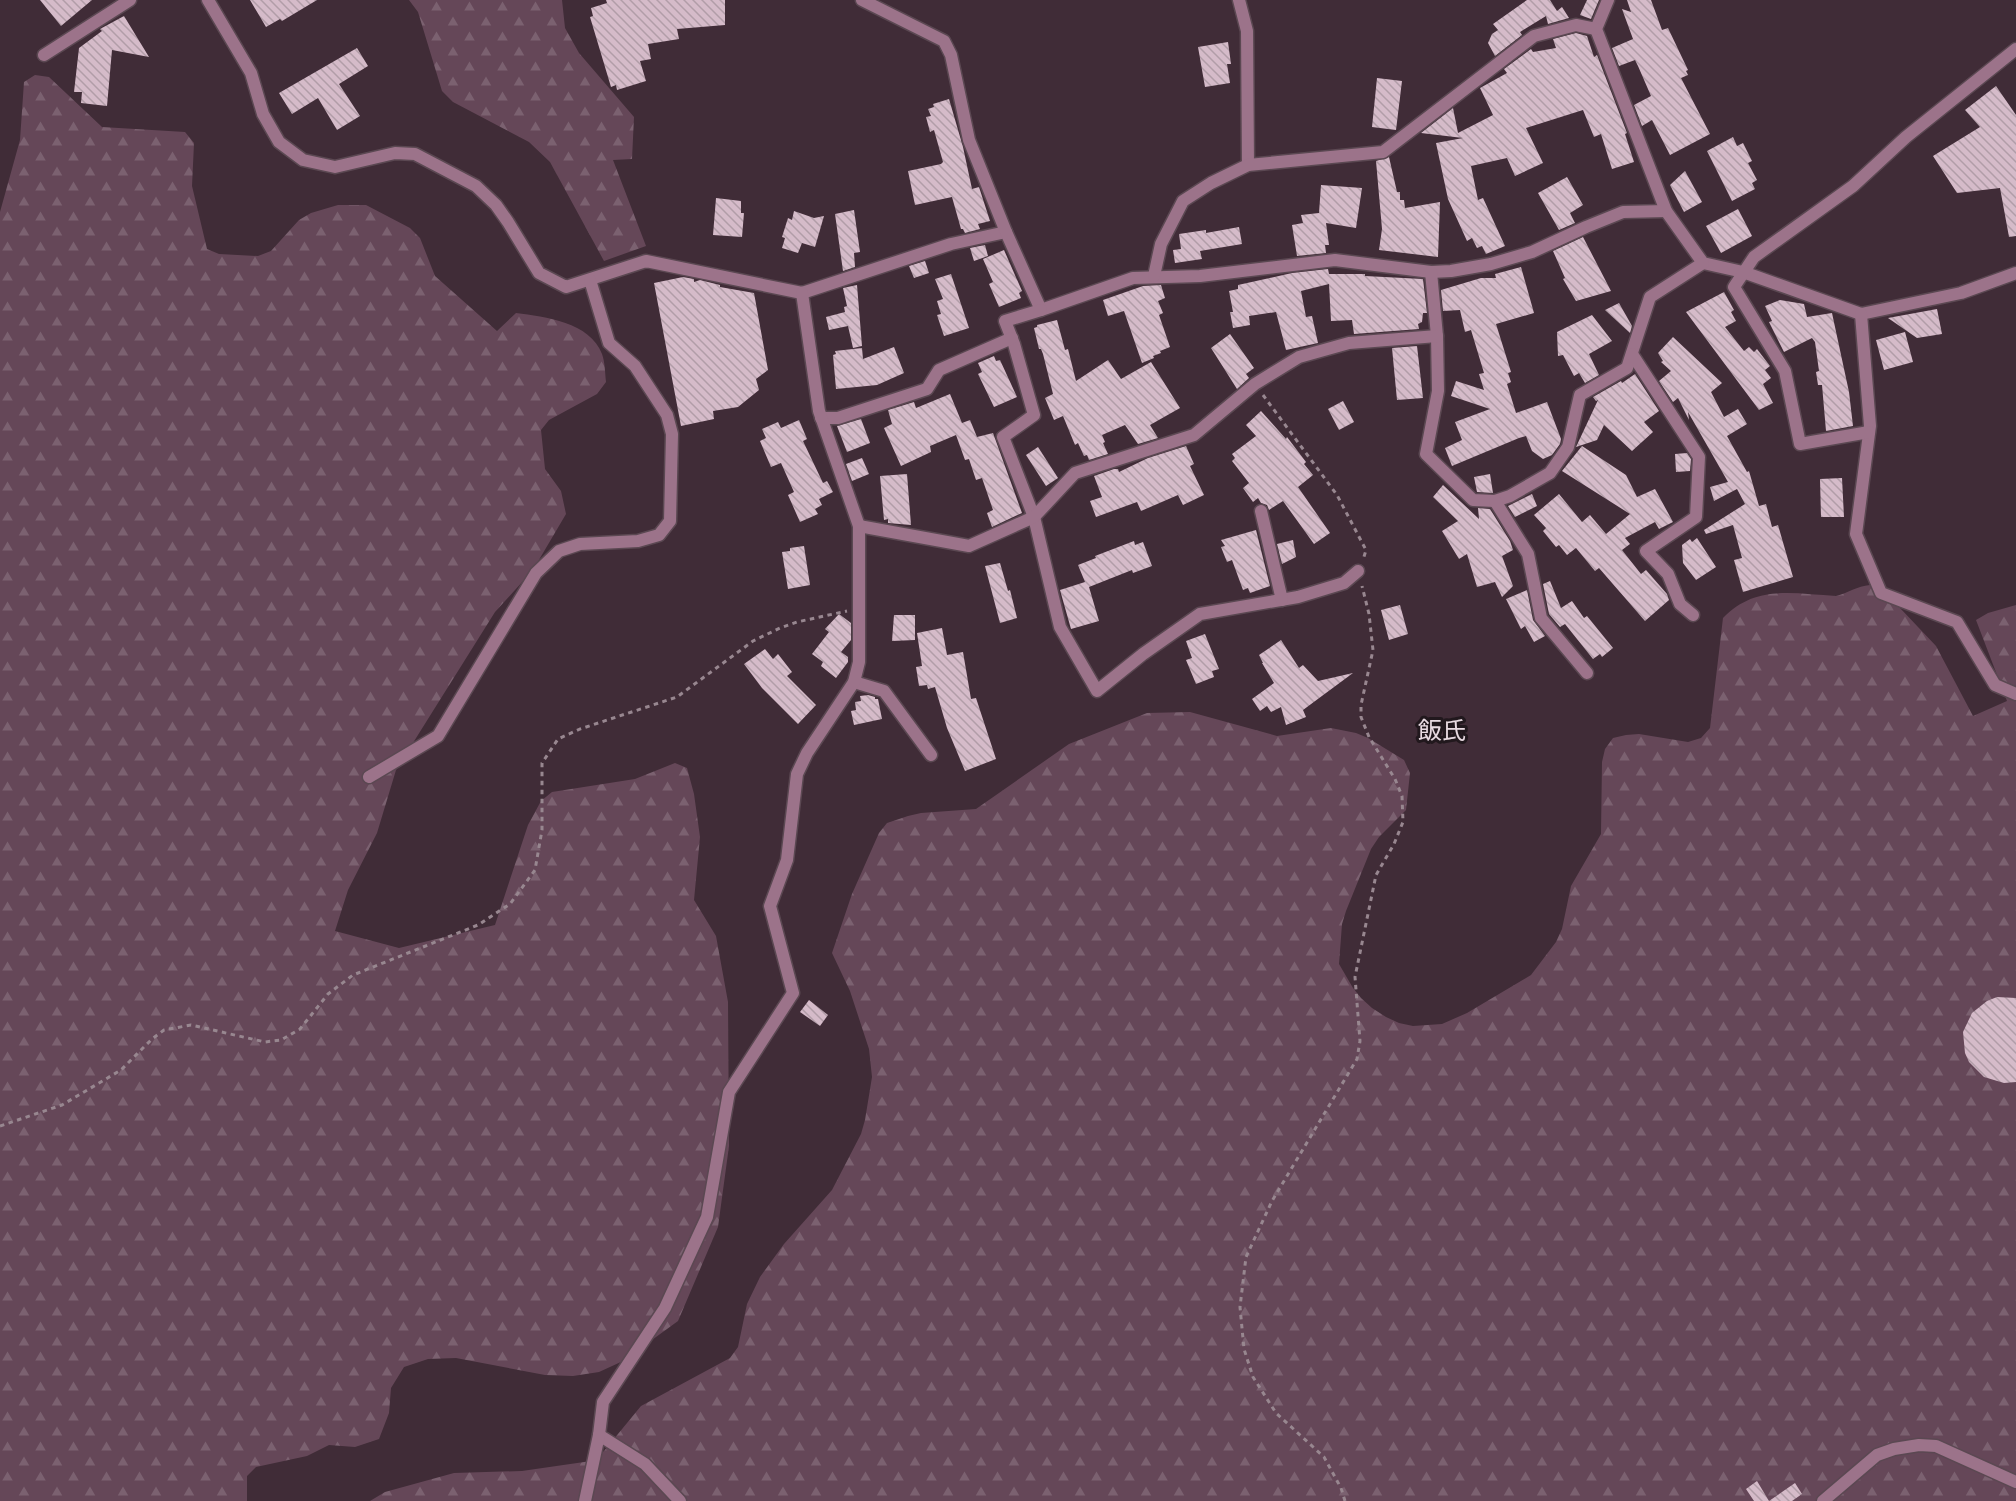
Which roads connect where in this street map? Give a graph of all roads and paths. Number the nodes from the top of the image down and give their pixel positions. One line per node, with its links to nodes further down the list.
1 (130, 0): 8 (street)
2 (208, 0): 17 (street)
3 (862, 0): 11 (street)
4 (1239, 0): 9 (street)
5 (1608, 0): 6 (street)
6 (1596, 29): 9 (street); 10 (street)
7 (2016, 49): 14 (street)
8 (44, 55)
9 (1248, 165): 16 (street)
10 (1666, 211): 12 (street); 13 (street)
11 (1006, 232): 18 (street); 19 (street)
12 (1703, 263): 14 (street); 23 (street)
13 (1431, 272): 16 (street); 21 (street)
14 (1743, 272): 20 (street); 26 (street)
15 (2016, 273): 20 (street)
16 (1154, 276): 19 (street)
17 (590, 280): 18 (street); 39 (street)
18 (802, 293): 25 (street)
19 (1041, 310): 22 (street)
20 (1861, 314): 26 (street)
21 (1437, 336): 24 (street); 27 (street)
22 (1012, 338): 25 (street); 29 (street)
23 (1632, 354): 27 (street); 34 (street)
24 (1255, 384): 29 (street); 31 (path)
25 (821, 418): 30 (street)
26 (1869, 432): 37 (street)
27 (1495, 501): 35 (street)
28 (1261, 511): 32 (street)
29 (1034, 517): 30 (street); 32 (street)
30 (859, 526): 33 (street)
31 (1358, 571): 32 (street); 45 (path)
32 (1282, 600)
33 (860, 608): 36 (street); 40 (path)
34 (1693, 615)
35 (1587, 674)
36 (854, 682): 38 (street); 41 (street)
37 (2016, 694)
38 (931, 755)
39 (369, 777)
40 (0, 1126)
41 (599, 1435): 43 (street); 44 (street)
42 (2016, 1482): 46 (street)
43 (585, 1501)
44 (680, 1501)
45 (1345, 1501)
46 (1823, 1501)

